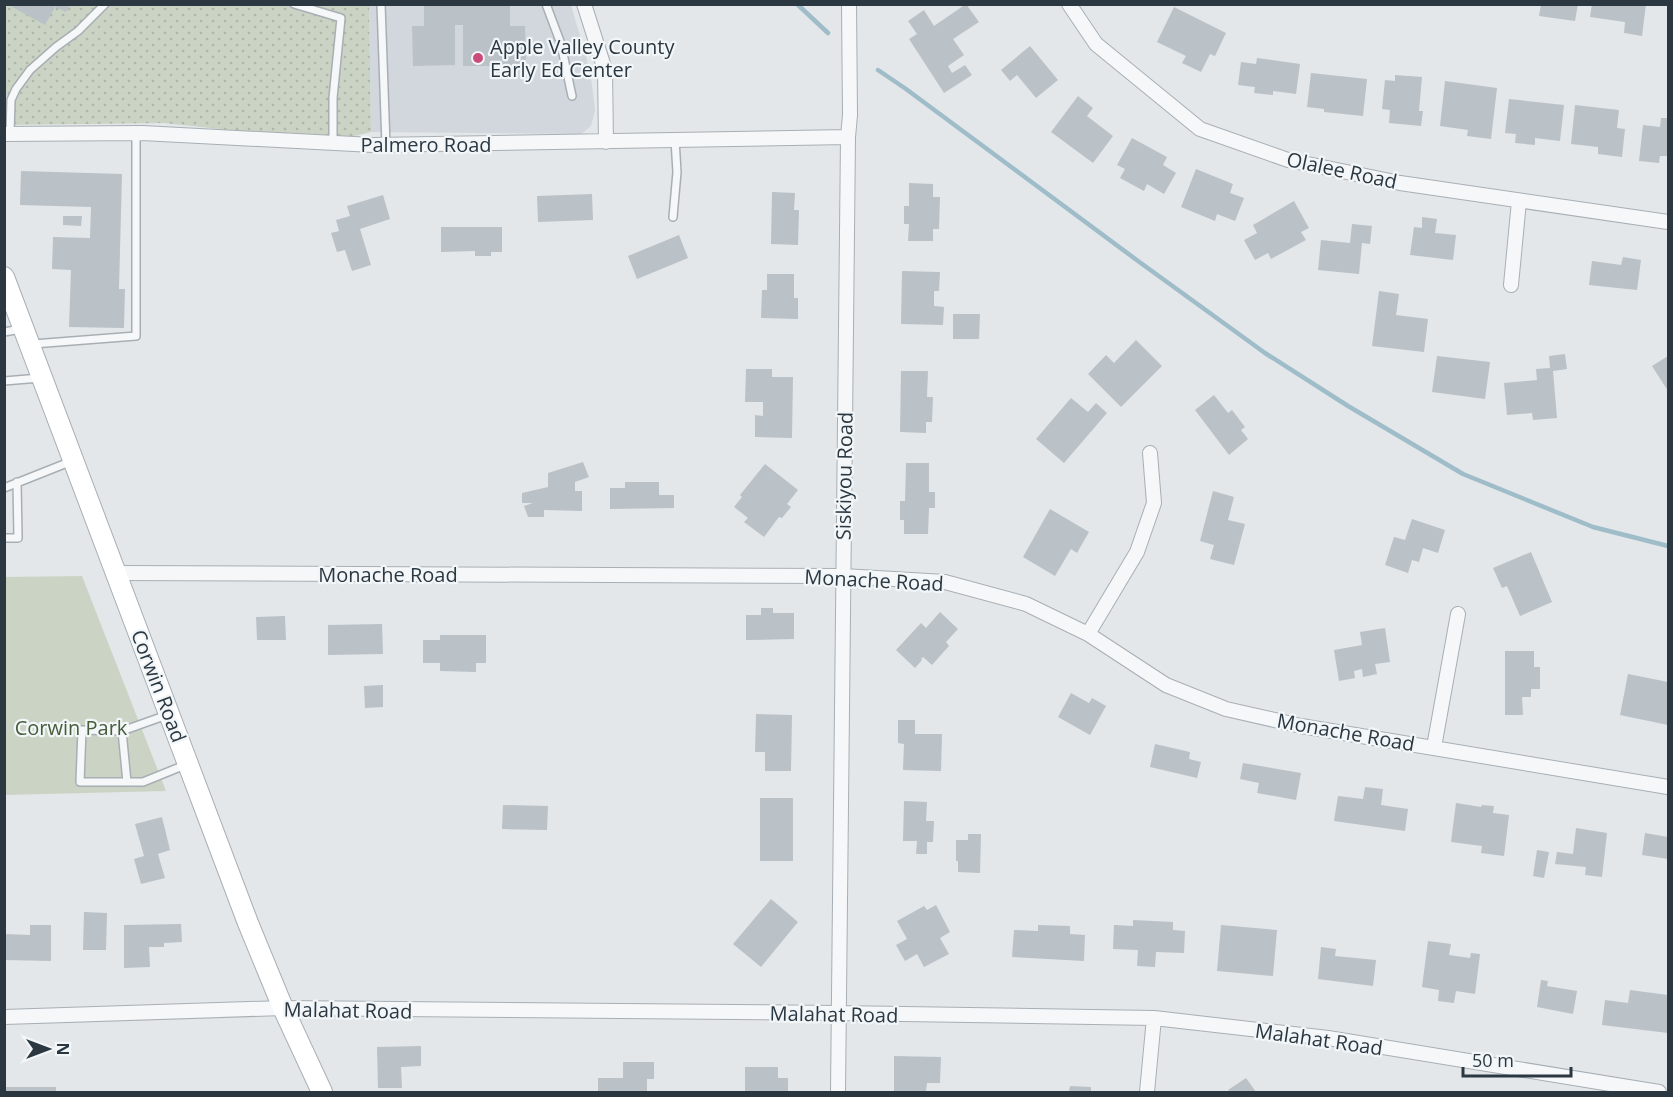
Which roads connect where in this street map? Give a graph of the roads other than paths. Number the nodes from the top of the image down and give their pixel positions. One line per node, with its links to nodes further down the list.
1 (105, 4): 10 (lane)
2 (294, 4): 14 (lane)
3 (381, 4): 15 (lane)
4 (546, 4): 8 (lane)
5 (584, 4): 13 (street)
6 (849, 4): 11 (street, Siskiyou Road)
7 (1069, 4): 16 (street, Olalee Road)
8 (572, 96)
9 (136, 133): 10 (street, Palmero Road); 14 (street, Palmero Road); 21 (lane)
10 (7, 134)
11 (848, 137): 12 (street, Palmero Road); 30 (street, Siskiyou Road)
12 (675, 140): 13 (street, Palmero Road); 17 (lane)
13 (606, 142): 15 (street, Palmero Road)
14 (333, 144): 15 (street, Palmero Road)
15 (386, 145)
16 (1519, 201): 18 (street, Olalee Road); 20 (street)
17 (673, 217)
18 (1668, 222)
19 (4, 277): 21 (main road, Corwin Road)
20 (1511, 285)
21 (19, 335): 22 (main road, Corwin Road)
22 (42, 378): 23 (lane); 25 (main road, Corwin Road)
23 (4, 381)
24 (1150, 453): 32 (street)
25 (73, 460): 26 (lane); 29 (main road, Corwin Road)
26 (17, 482): 27 (lane); 28 (lane)
27 (4, 488)
28 (4, 538)
29 (115, 573): 30 (street, Monache Road); 33 (main road, Corwin Road)
30 (843, 576): 32 (street, Monache Road); 40 (street, Siskiyou Road)
31 (1458, 614): 35 (street)
32 (1088, 633): 35 (street, Monache Road)
33 (170, 714): 34 (lane); 36 (main road, Corwin Road)
34 (122, 731): 37 (lane); 37 (lane)
35 (1434, 747): 38 (street, Monache Road)
36 (188, 764): 37 (lane); 39 (main road, Corwin Road)
37 (127, 782)
38 (1668, 787)
39 (283, 1008): 40 (street, Malahat Road); 41 (street, Malahat Road); 43 (main road, Corwin Road)
40 (838, 1013): 42 (street, Malahat Road); 44 (street, Siskiyou Road)
41 (4, 1017)
42 (1154, 1018): 45 (street); 46 (street, Malahat Road)
43 (322, 1092)
44 (838, 1092)
45 (1147, 1092)
46 (1659, 1092)

